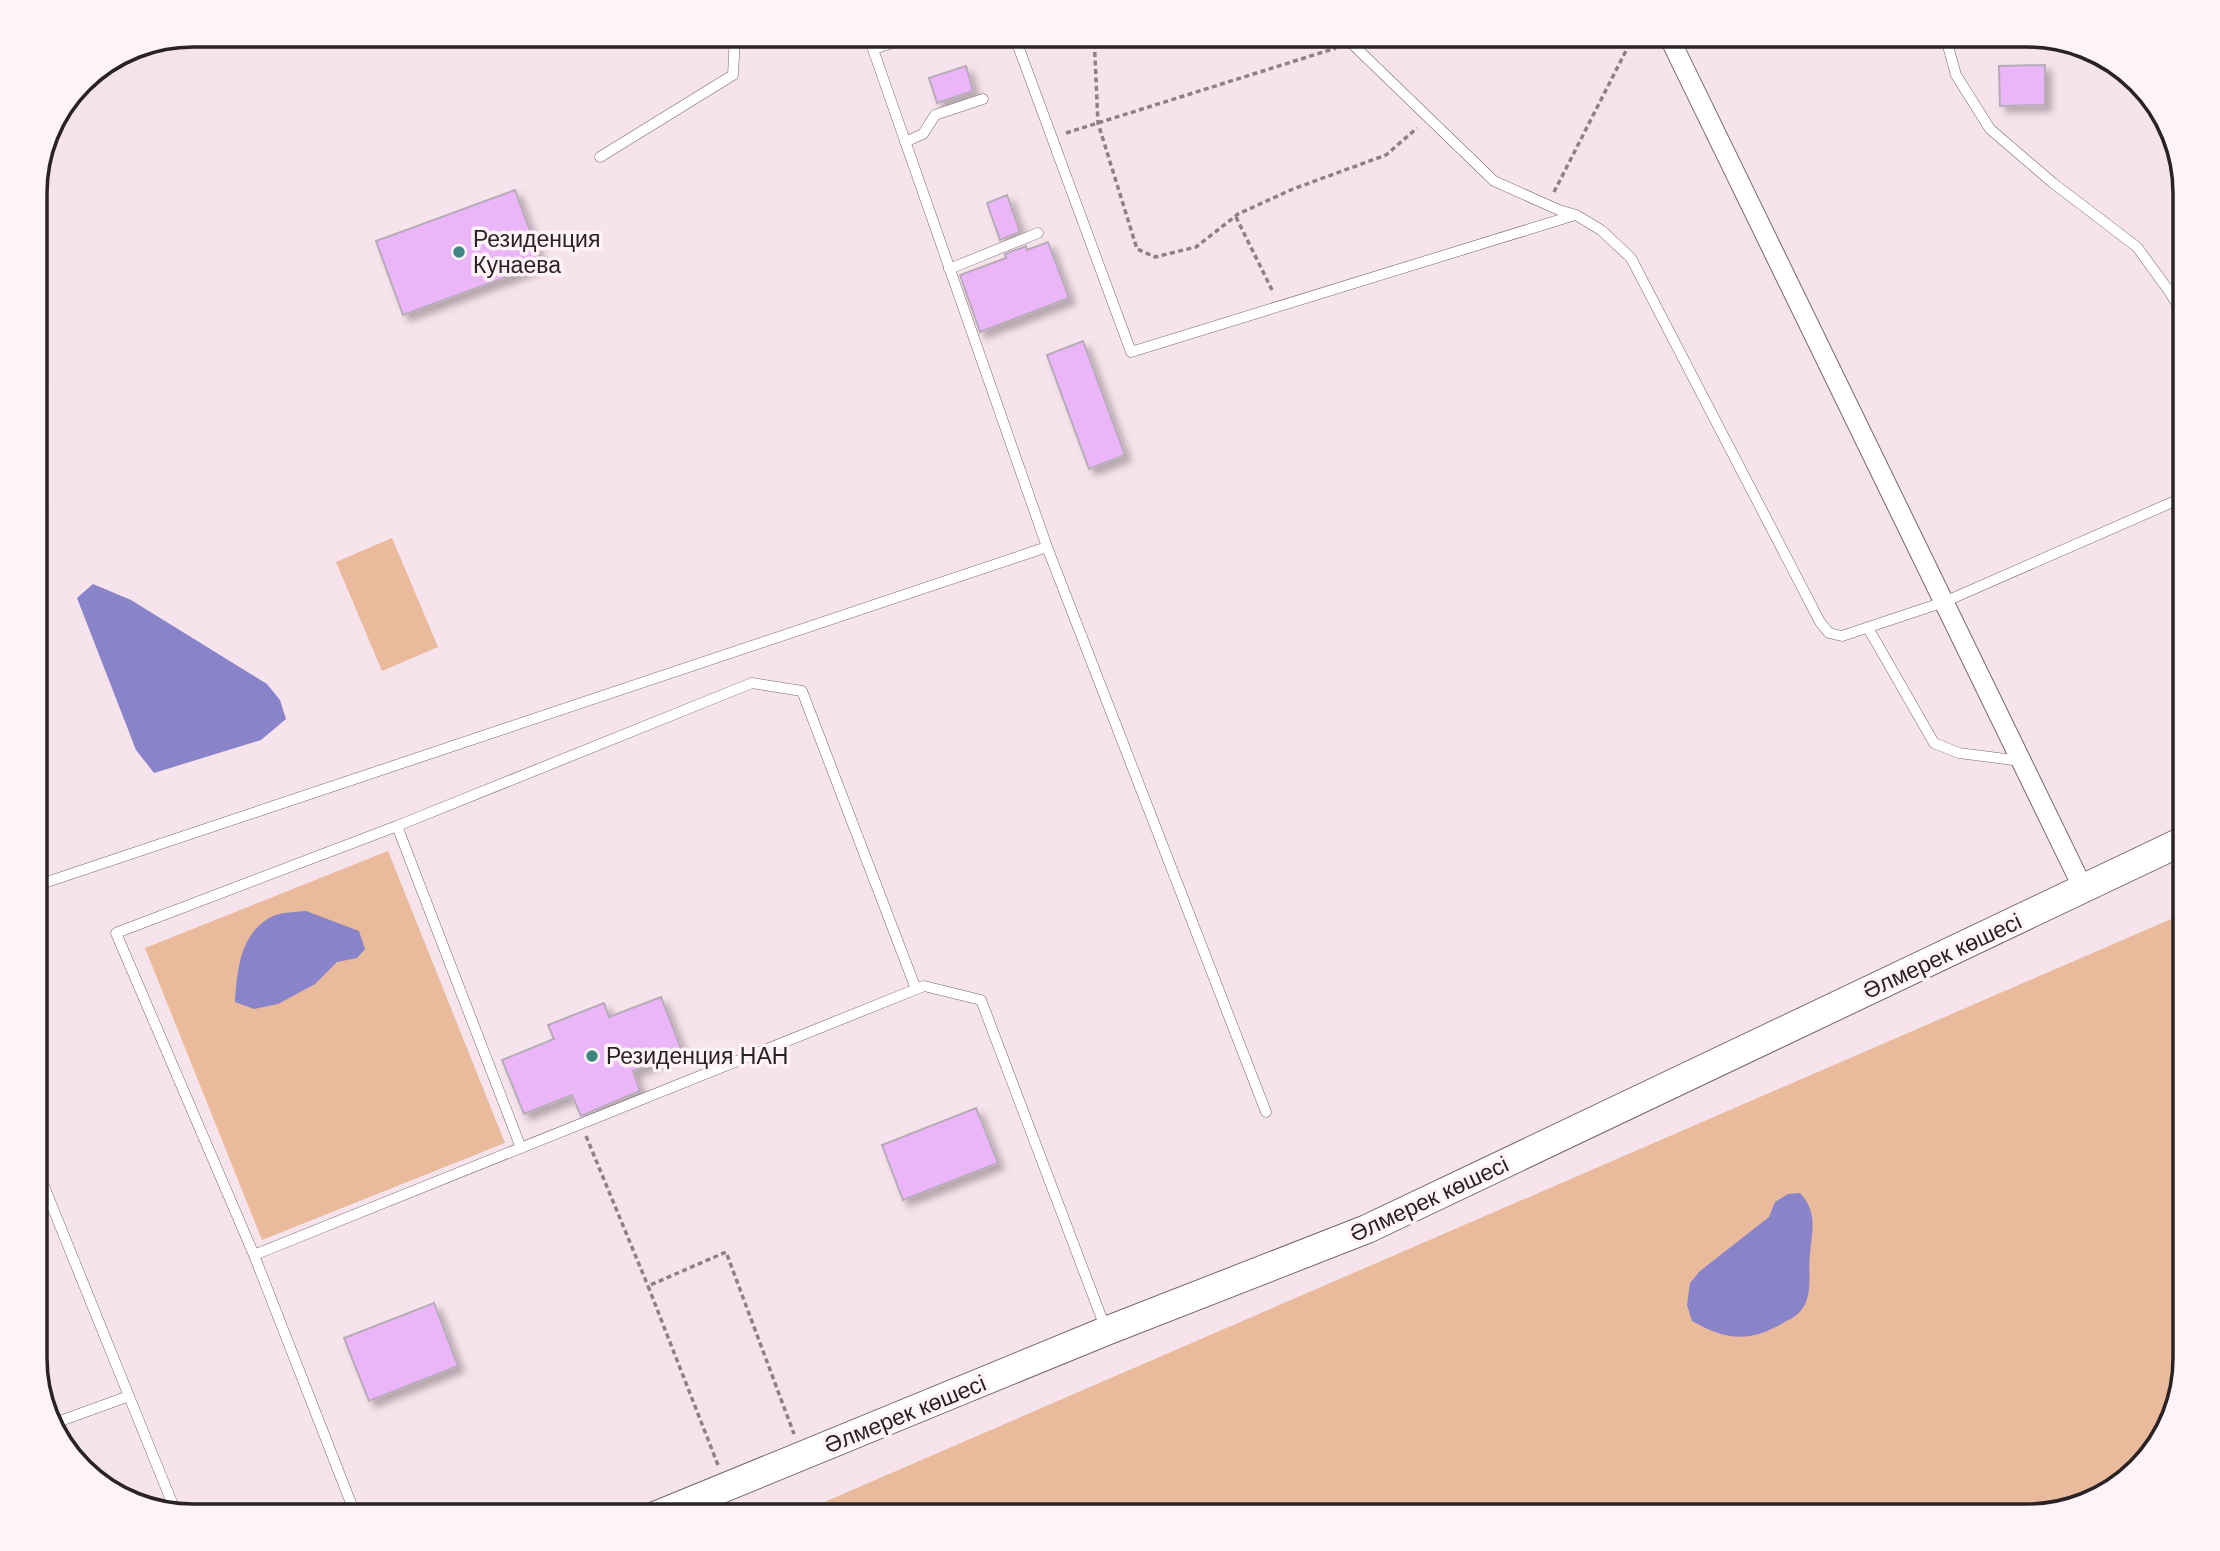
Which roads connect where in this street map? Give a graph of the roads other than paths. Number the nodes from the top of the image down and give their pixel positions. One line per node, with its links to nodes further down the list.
1 (734, 47): 10 (lane)
2 (880, 47): 7 (lane)
3 (1018, 47): 11 (lane)
4 (1355, 47): 11 (lane)
5 (1674, 47): 17 (street)
6 (1948, 47): 14 (lane)
7 (873, 49): 9 (lane)
8 (983, 99): 9 (lane)
9 (905, 142): 13 (lane)
10 (600, 157)
11 (1576, 215): 18 (lane)
12 (1038, 233): 13 (lane)
13 (949, 269): 16 (lane)
14 (2173, 297)
15 (2173, 502): 17 (lane)
16 (1046, 547): 22 (lane); 25 (lane)
17 (1944, 602): 18 (lane); 19 (street)
18 (1868, 628): 19 (lane)
19 (2021, 761): 23 (street)
20 (397, 827): 24 (lane); 26 (lane); 28 (lane)
21 (2173, 846): 23 (street, Әлмерек көшесі)
22 (48, 882)
23 (2083, 888): 29 (street, Әлмерек көшесі)
24 (916, 989): 26 (lane); 29 (lane)
25 (1266, 1112)
26 (521, 1148): 28 (lane)
27 (48, 1196): 30 (lane)
28 (254, 1255): 33 (lane)
29 (1106, 1331): 34 (street, Әлмерек көшесі)
30 (129, 1396): 31 (lane); 32 (lane)
31 (61, 1421)
32 (173, 1502)
33 (351, 1504)
34 (684, 1504)

